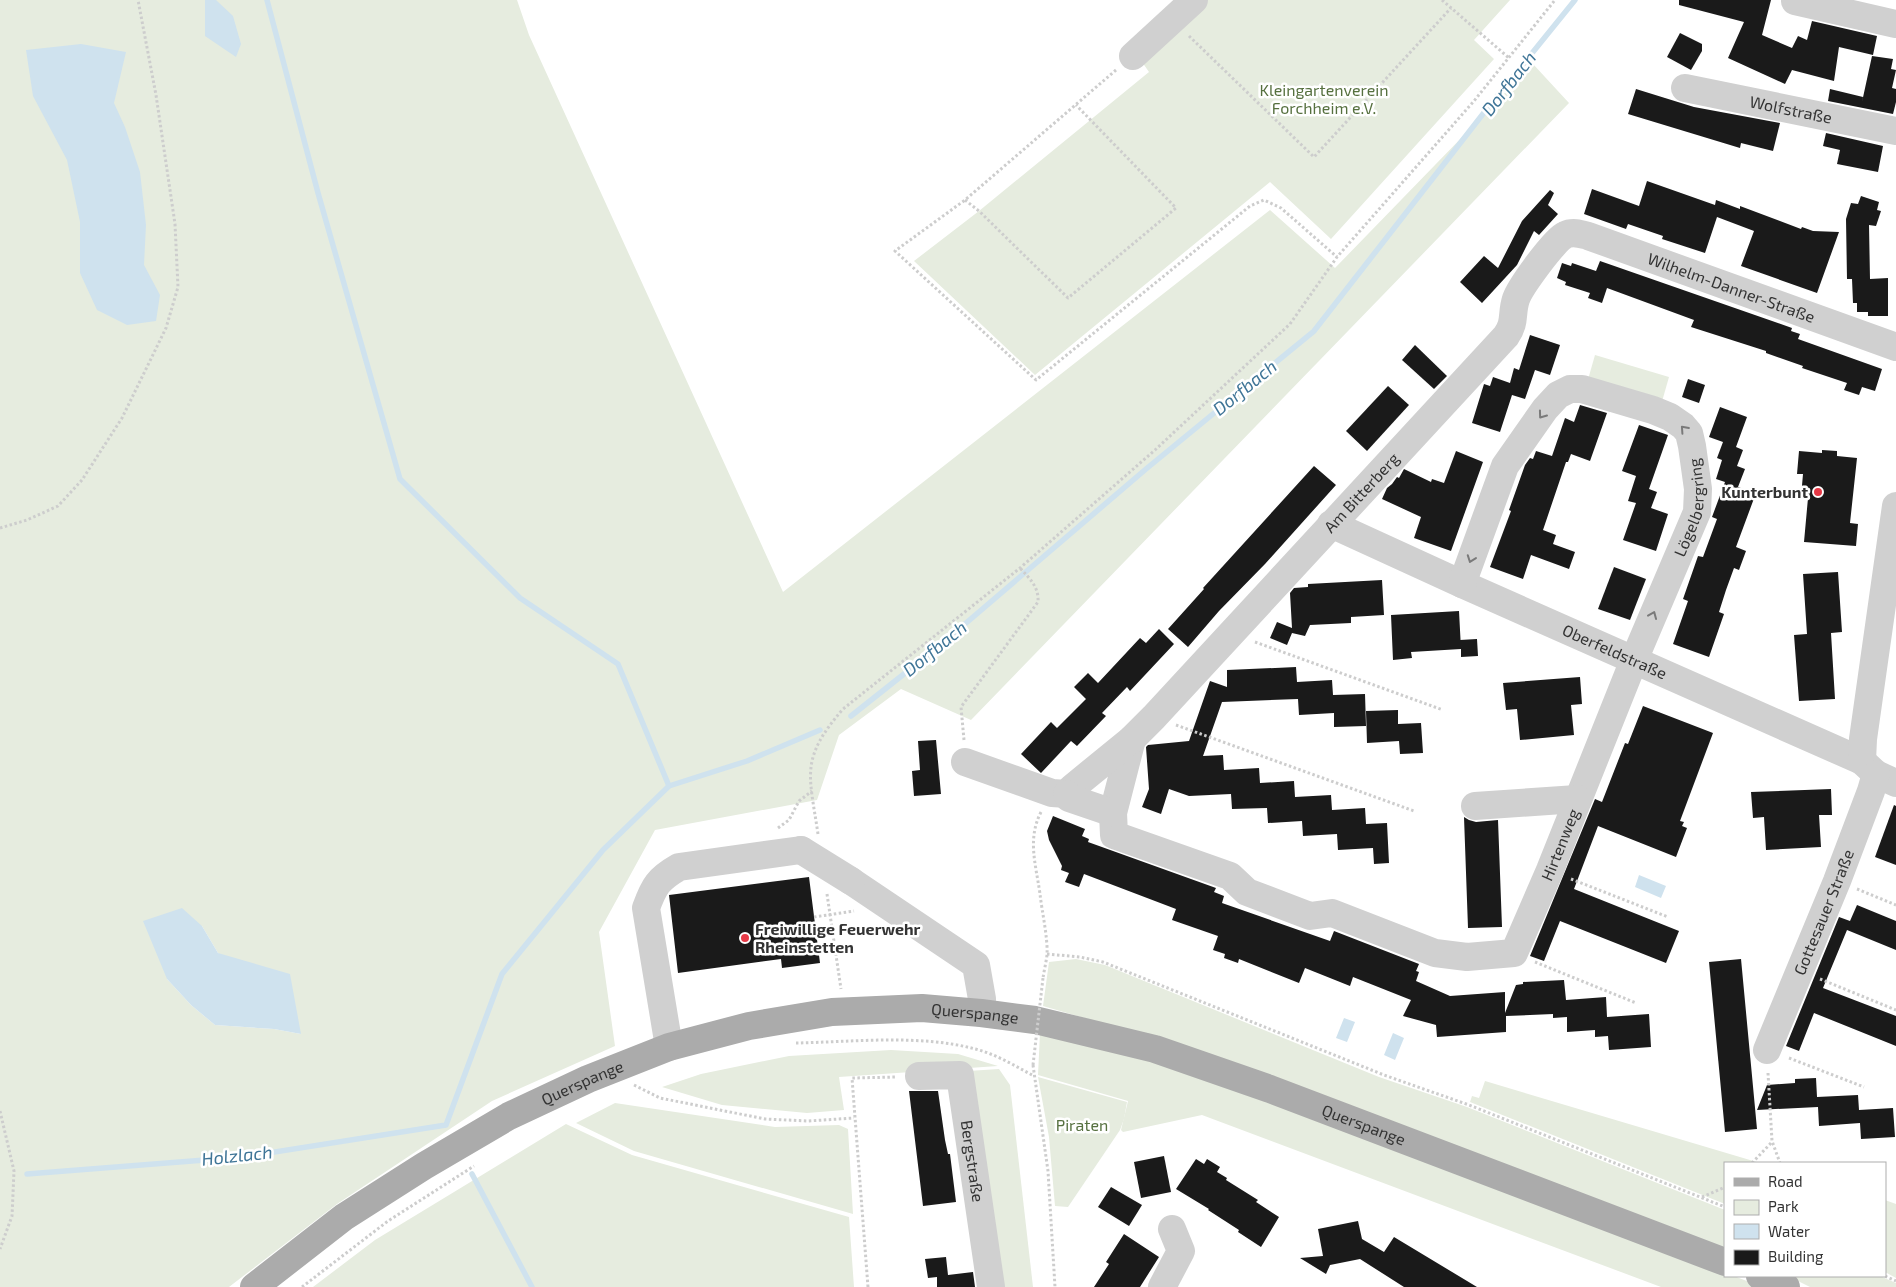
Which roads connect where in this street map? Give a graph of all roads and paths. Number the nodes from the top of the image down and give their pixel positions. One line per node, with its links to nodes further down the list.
1 (138, 0): 22 (path)
2 (1194, 0): 9 (street)
3 (1442, 0): 7 (path)
4 (1555, 0): 12 (path)
5 (1894, 0): 8 (street)
6 (1795, 1): 10 (street)
7 (1451, 8): 9 (path); 12 (path)
8 (1896, 11)
9 (1174, 19): 11 (street)
10 (1896, 24)
11 (1133, 56): 14 (path)
12 (1509, 58): 18 (path)
13 (1686, 88): 15 (street, Wolfstraße)
14 (1076, 105): 16 (path); 16 (path)
15 (1896, 132)
16 (965, 200): 18 (path)
17 (1567, 234): 19 (street, Wilhelm-Danner-Straße); 21 (street, Am Bitterberg)
18 (1337, 256): 23 (path)
19 (1896, 346)
20 (1896, 506): 31 (street, Gottesauer Straße)
21 (1331, 524): 24 (street, Oberfeldstraße); 25 (street, Am Bitterberg)
22 (0, 528)
23 (1021, 569): 30 (path); 32 (path)
24 (1462, 584): 26 (street, Oberfeldstraße); 26 (street, Lögelbergring, one-way to 24)
25 (1231, 633): 27 (path); 28 (street, Am Bitterberg)
26 (1634, 660): 31 (street, Oberfeldstraße); 34 (street, Hirtenweg)
27 (1443, 710)
28 (1154, 717): 29 (street, Am Bitterberg); 36 (path)
29 (1132, 739): 33 (street, Am Bitterberg); 37 (street)
30 (965, 762): 33 (street)
31 (1878, 773): 41 (street, Gottesauer Straße)
32 (812, 791): 38 (path); 39 (path)
33 (1067, 794): 37 (street); 48 (path)
34 (1577, 799): 35 (street); 40 (street, Hirtenweg)
35 (1475, 806)
36 (1414, 812)
37 (1113, 813): 47 (street)
38 (774, 830)
39 (810, 845): 42 (street, bridge); 55 (street)
40 (1550, 870): 46 (path); 47 (street, Hirtenweg)
41 (1837, 881): 43 (path); 49 (street, Gottesauer Straße)
42 (839, 886): 50 (path); 53 (street)
43 (1896, 905)
44 (854, 911): 45 (path, bridge)
45 (814, 917)
46 (1668, 918)
47 (1514, 953): 51 (path)
48 (1047, 954): 58 (path, bridge); 68 (path)
49 (1800, 970): 52 (path); 56 (street, Gottesauer Straße)
50 (842, 994)
51 (1636, 1003)
52 (1896, 1010)
53 (981, 1012): 55 (main road, Querspange); 72 (main road, Querspange)
54 (796, 1044): 58 (path)
55 (669, 1047): 74 (main road, Querspange)
56 (1767, 1050): 60 (path); 63 (path)
57 (919, 1076): 62 (path); 77 (street, Bergstraße)
58 (1034, 1076): 78 (path)
59 (640, 1081): 62 (path)
60 (1864, 1087)
61 (0, 1111): 71 (path)
62 (854, 1118): 76 (path)
63 (1772, 1141): 65 (path); 66 (path)
64 (480, 1162): 75 (path)
65 (1753, 1162)
66 (1780, 1162)
67 (1724, 1187): 68 (path)
68 (1702, 1197): 69 (path)
69 (1724, 1207)
70 (1172, 1229): 79 (street)
71 (0, 1248)
72 (1724, 1262)
73 (1762, 1277): 80 (main road)
74 (254, 1287)
75 (302, 1287)
76 (868, 1287)
77 (991, 1287)
78 (1055, 1287)
79 (1162, 1287)
80 (1786, 1287)

